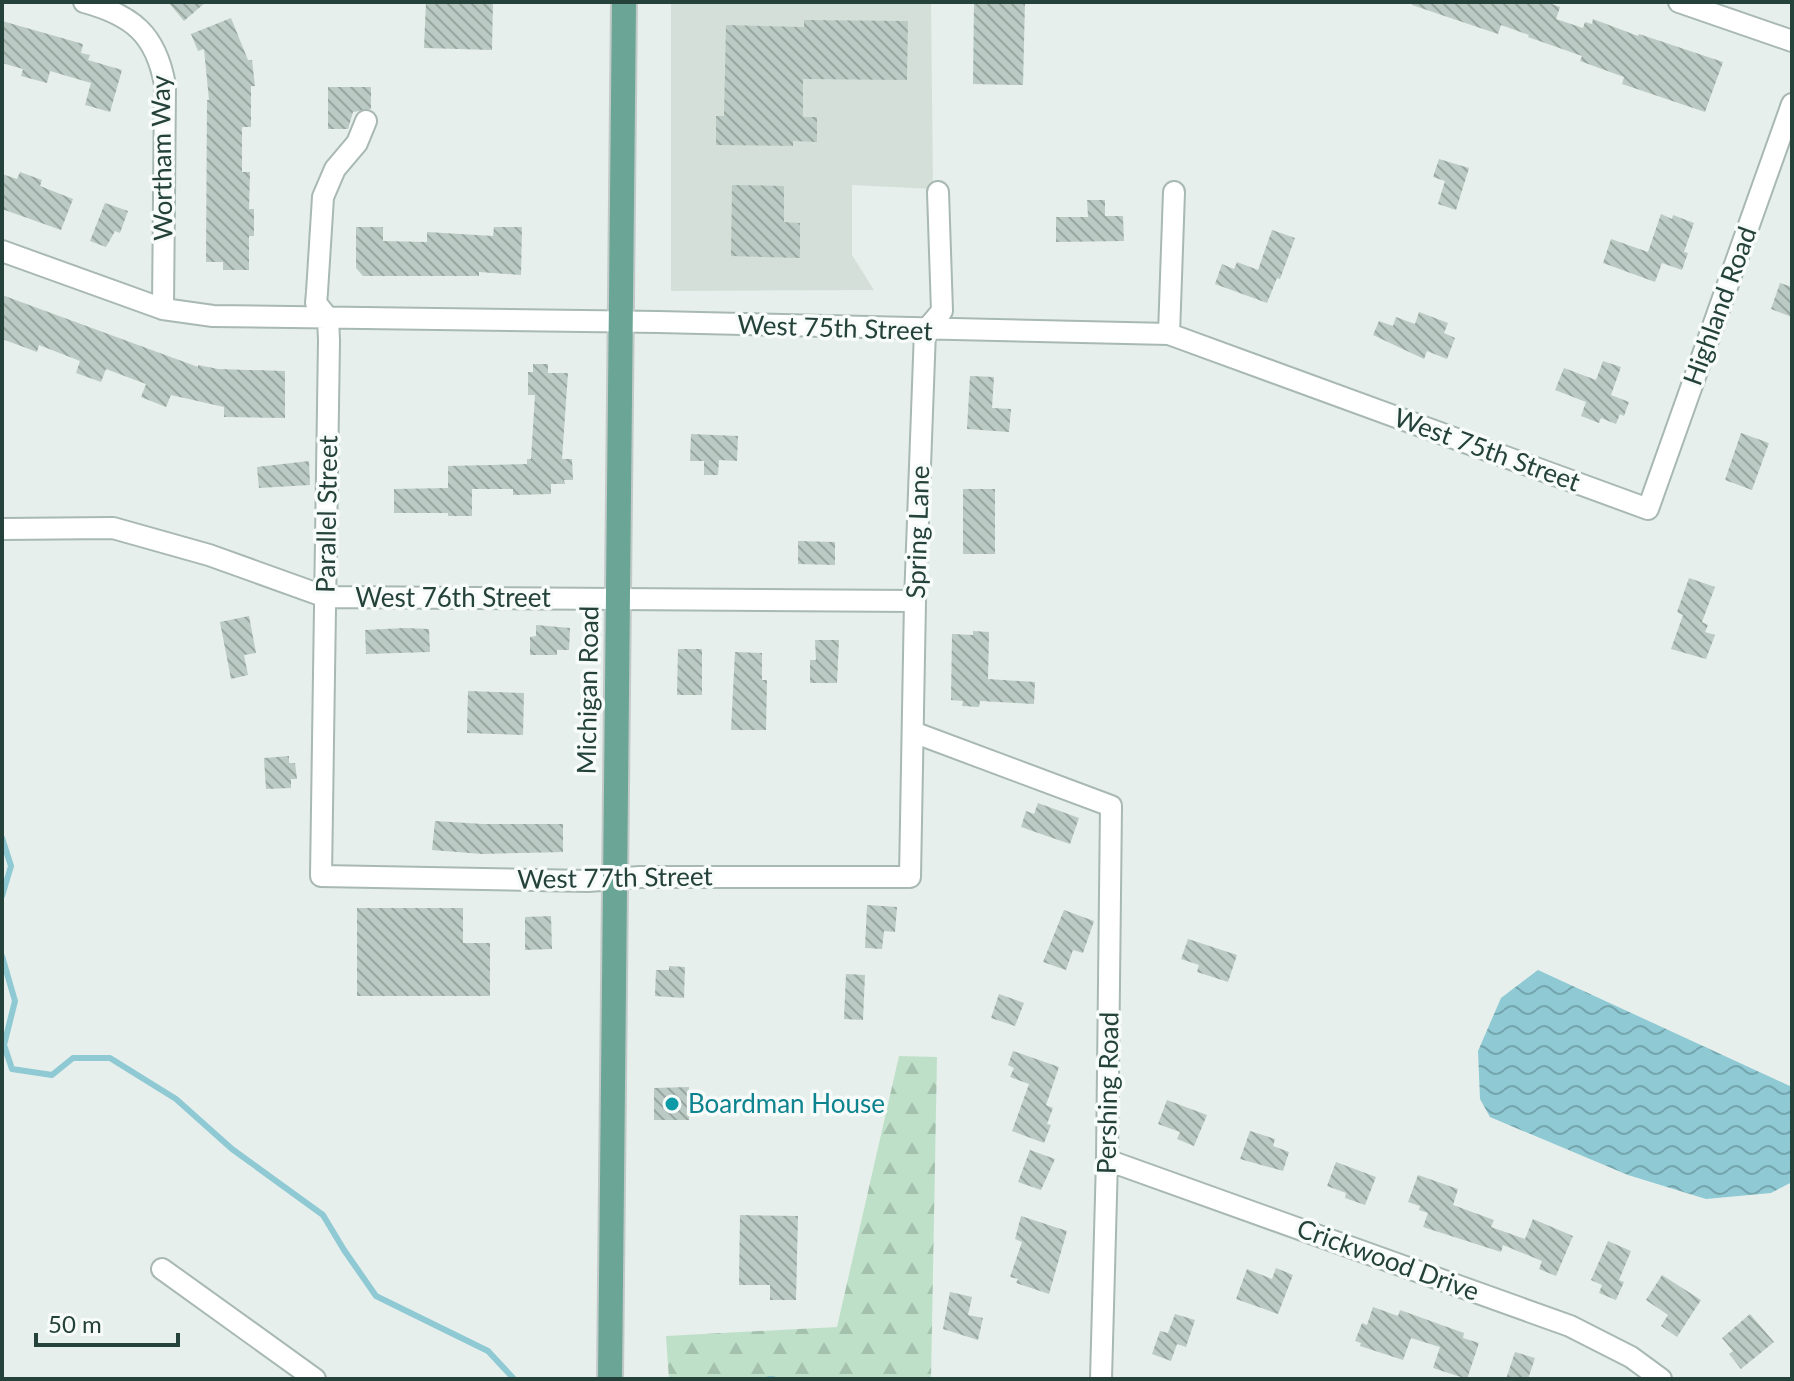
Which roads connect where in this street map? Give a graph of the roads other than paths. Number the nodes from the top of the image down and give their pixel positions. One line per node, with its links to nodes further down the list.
1 (84, 2): 10 (street, Wortham Way)
2 (624, 2): 12 (main road, Michigan Road)
3 (1679, 2): 4 (street)
4 (1792, 41)
5 (1792, 104): 15 (street, Highland Road)
6 (366, 121): 11 (street, Parallel Street)
7 (938, 192): 13 (street, Spring Lane)
8 (1174, 192): 14 (street)
9 (2, 251): 10 (street, West 75th Street)
10 (163, 309): 11 (street, West 75th Street)
11 (328, 318): 12 (street, West 75th Street); 17 (street, Parallel Street)
12 (620, 322): 13 (street, West 75th Street); 18 (main road, Michigan Road)
13 (925, 331): 14 (street, West 75th Street); 19 (street, Spring Lane)
14 (1169, 334): 15 (street, West 75th Street)
15 (1648, 509)
16 (2, 529): 17 (street, West 76th Street)
17 (326, 597): 18 (street, West 76th Street); 21 (street, Parallel Street)
18 (617, 599): 19 (street, West 76th Street); 23 (main road, Michigan Road)
19 (915, 601): 20 (street, Spring Lane)
20 (913, 732): 22 (street, Spring Lane); 24 (street, Pershing Road)
21 (321, 876): 23 (street, West 77th Street)
22 (910, 877): 23 (street, West 77th Street)
23 (614, 879): 27 (main road, Michigan Road)
24 (1107, 1160): 28 (street, Pershing Road); 29 (street, Crickwood Drive)
25 (162, 1269): 26 (street)
26 (315, 1379)
27 (610, 1379)
28 (1101, 1379)
29 (1661, 1379)

